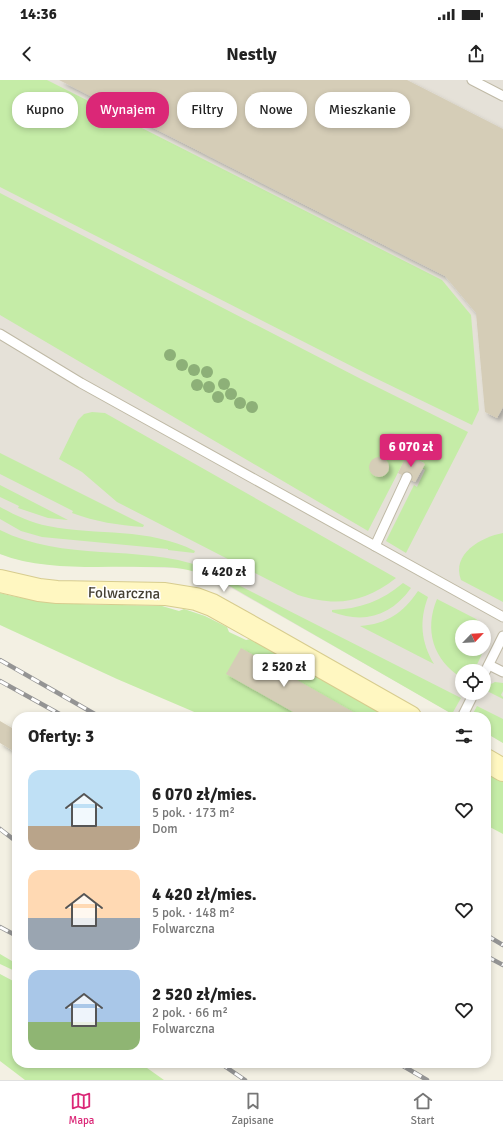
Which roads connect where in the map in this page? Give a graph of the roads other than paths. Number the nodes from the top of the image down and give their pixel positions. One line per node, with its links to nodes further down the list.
1 (472, 80): 2 (lane)
2 (503, 96)
3 (0, 334): 5 (lane)
4 (407, 477): 5 (lane)
5 (375, 546): 7 (lane)
6 (0, 581): 13 (street, Folwarczna)
7 (503, 618)
8 (503, 636): 9 (lane)
9 (489, 664)
10 (491, 666): 11 (lane)
11 (503, 672)
12 (470, 700): 14 (lane)
13 (401, 712)
14 (464, 712)
15 (491, 763): 16 (street)
16 (503, 770)

